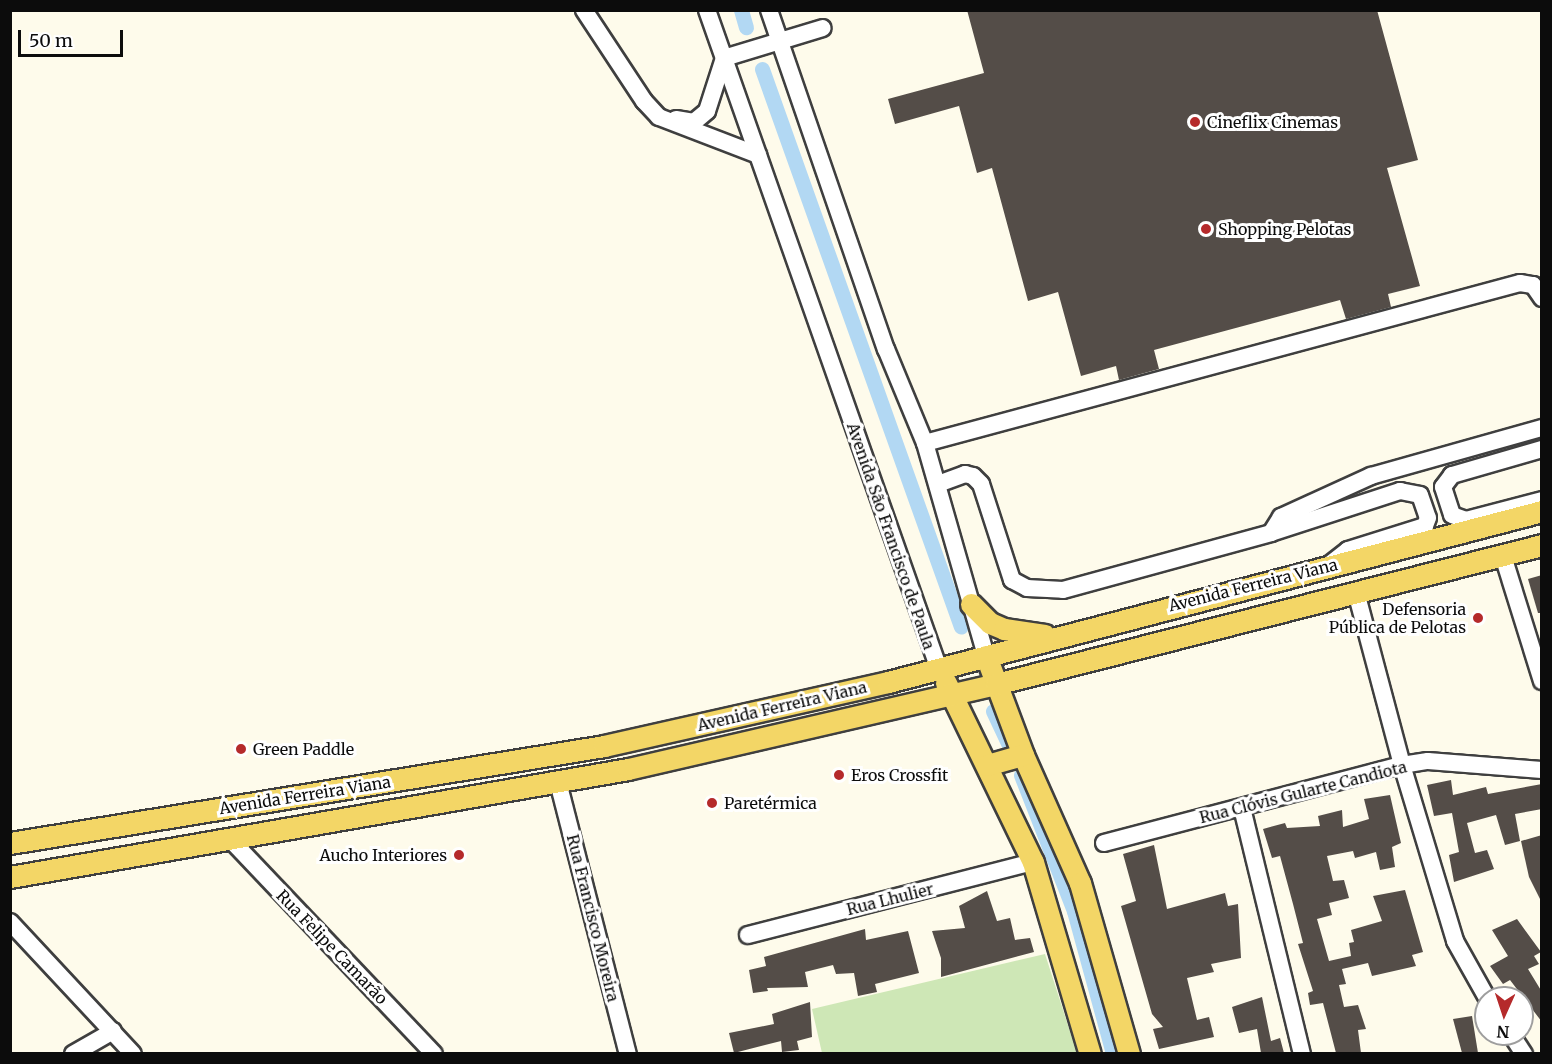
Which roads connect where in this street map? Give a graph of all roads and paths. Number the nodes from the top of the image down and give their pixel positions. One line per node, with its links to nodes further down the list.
1 (584, 10): 7 (street)
2 (707, 10): 6 (street, Avenida São Francisco de Paula)
3 (769, 10): 5 (street)
4 (823, 28): 5 (street)
5 (775, 41): 6 (street); 11 (street)
6 (731, 55): 7 (street); 8 (street, Avenida São Francisco de Paula)
7 (644, 101): 8 (street)
8 (758, 155): 24 (street, Avenida São Francisco de Paula)
9 (1542, 298): 11 (street)
10 (1542, 428): 16 (street)
11 (925, 443): 13 (street)
12 (1542, 449): 14 (street)
13 (938, 484): 16 (street); 21 (street)
14 (1542, 500)
15 (1542, 511): 19 (main road, Avenida Ferreira Viana)
16 (1271, 533): 19 (street)
17 (1542, 545): 18 (main road, Avenida Ferreira Viana)
18 (1503, 556): 20 (main road, Avenida Ferreira Viana); 25 (street)
19 (1326, 567): 22 (main road, Avenida Ferreira Viana)
20 (1356, 592): 26 (main road, Avenida Ferreira Viana); 29 (street)
21 (971, 604): 22 (main road); 23 (street)
22 (1061, 636): 23 (main road, Avenida Ferreira Viana)
23 (986, 656): 24 (main road, Avenida Ferreira Viana); 26 (main road)
24 (939, 669): 27 (main road, Avenida São Francisco de Paula); 35 (main road, Avenida Ferreira Viana)
25 (1542, 681)
26 (996, 684): 27 (main road, Avenida Ferreira Viana); 28 (main road)
27 (951, 694): 30 (main road, Avenida São Francisco de Paula); 32 (main road, Avenida Ferreira Viana)
28 (1025, 759): 30 (main road); 48 (main road)
29 (1402, 765): 31 (street, Rua Clóvis Gularte Candiota); 33 (street, Rua Clóvis Gularte Candiota); 41 (street)
30 (989, 770): 37 (main road, Avenida São Francisco de Paula)
31 (1542, 770)
32 (558, 782): 34 (main road, Avenida Ferreira Viana); 46 (street, Rua Francisco Moreira)
33 (1242, 808): 36 (street, Rua Clóvis Gularte Candiota); 49 (street)
34 (230, 839): 38 (main road, Avenida Ferreira Viana); 45 (street, Rua Felipe Camarão)
35 (10, 843)
36 (1104, 843)
37 (1033, 862): 40 (street, Rua Lhulier); 47 (main road, Avenida São Francisco de Paula)
38 (10, 877)
39 (10, 921): 42 (street)
40 (747, 935)
41 (1480, 986)
42 (113, 1031): 43 (street); 44 (street)
43 (73, 1053)
44 (133, 1053)
45 (434, 1053)
46 (627, 1053)
47 (1090, 1053)
48 (1129, 1053)
49 (1302, 1053)

